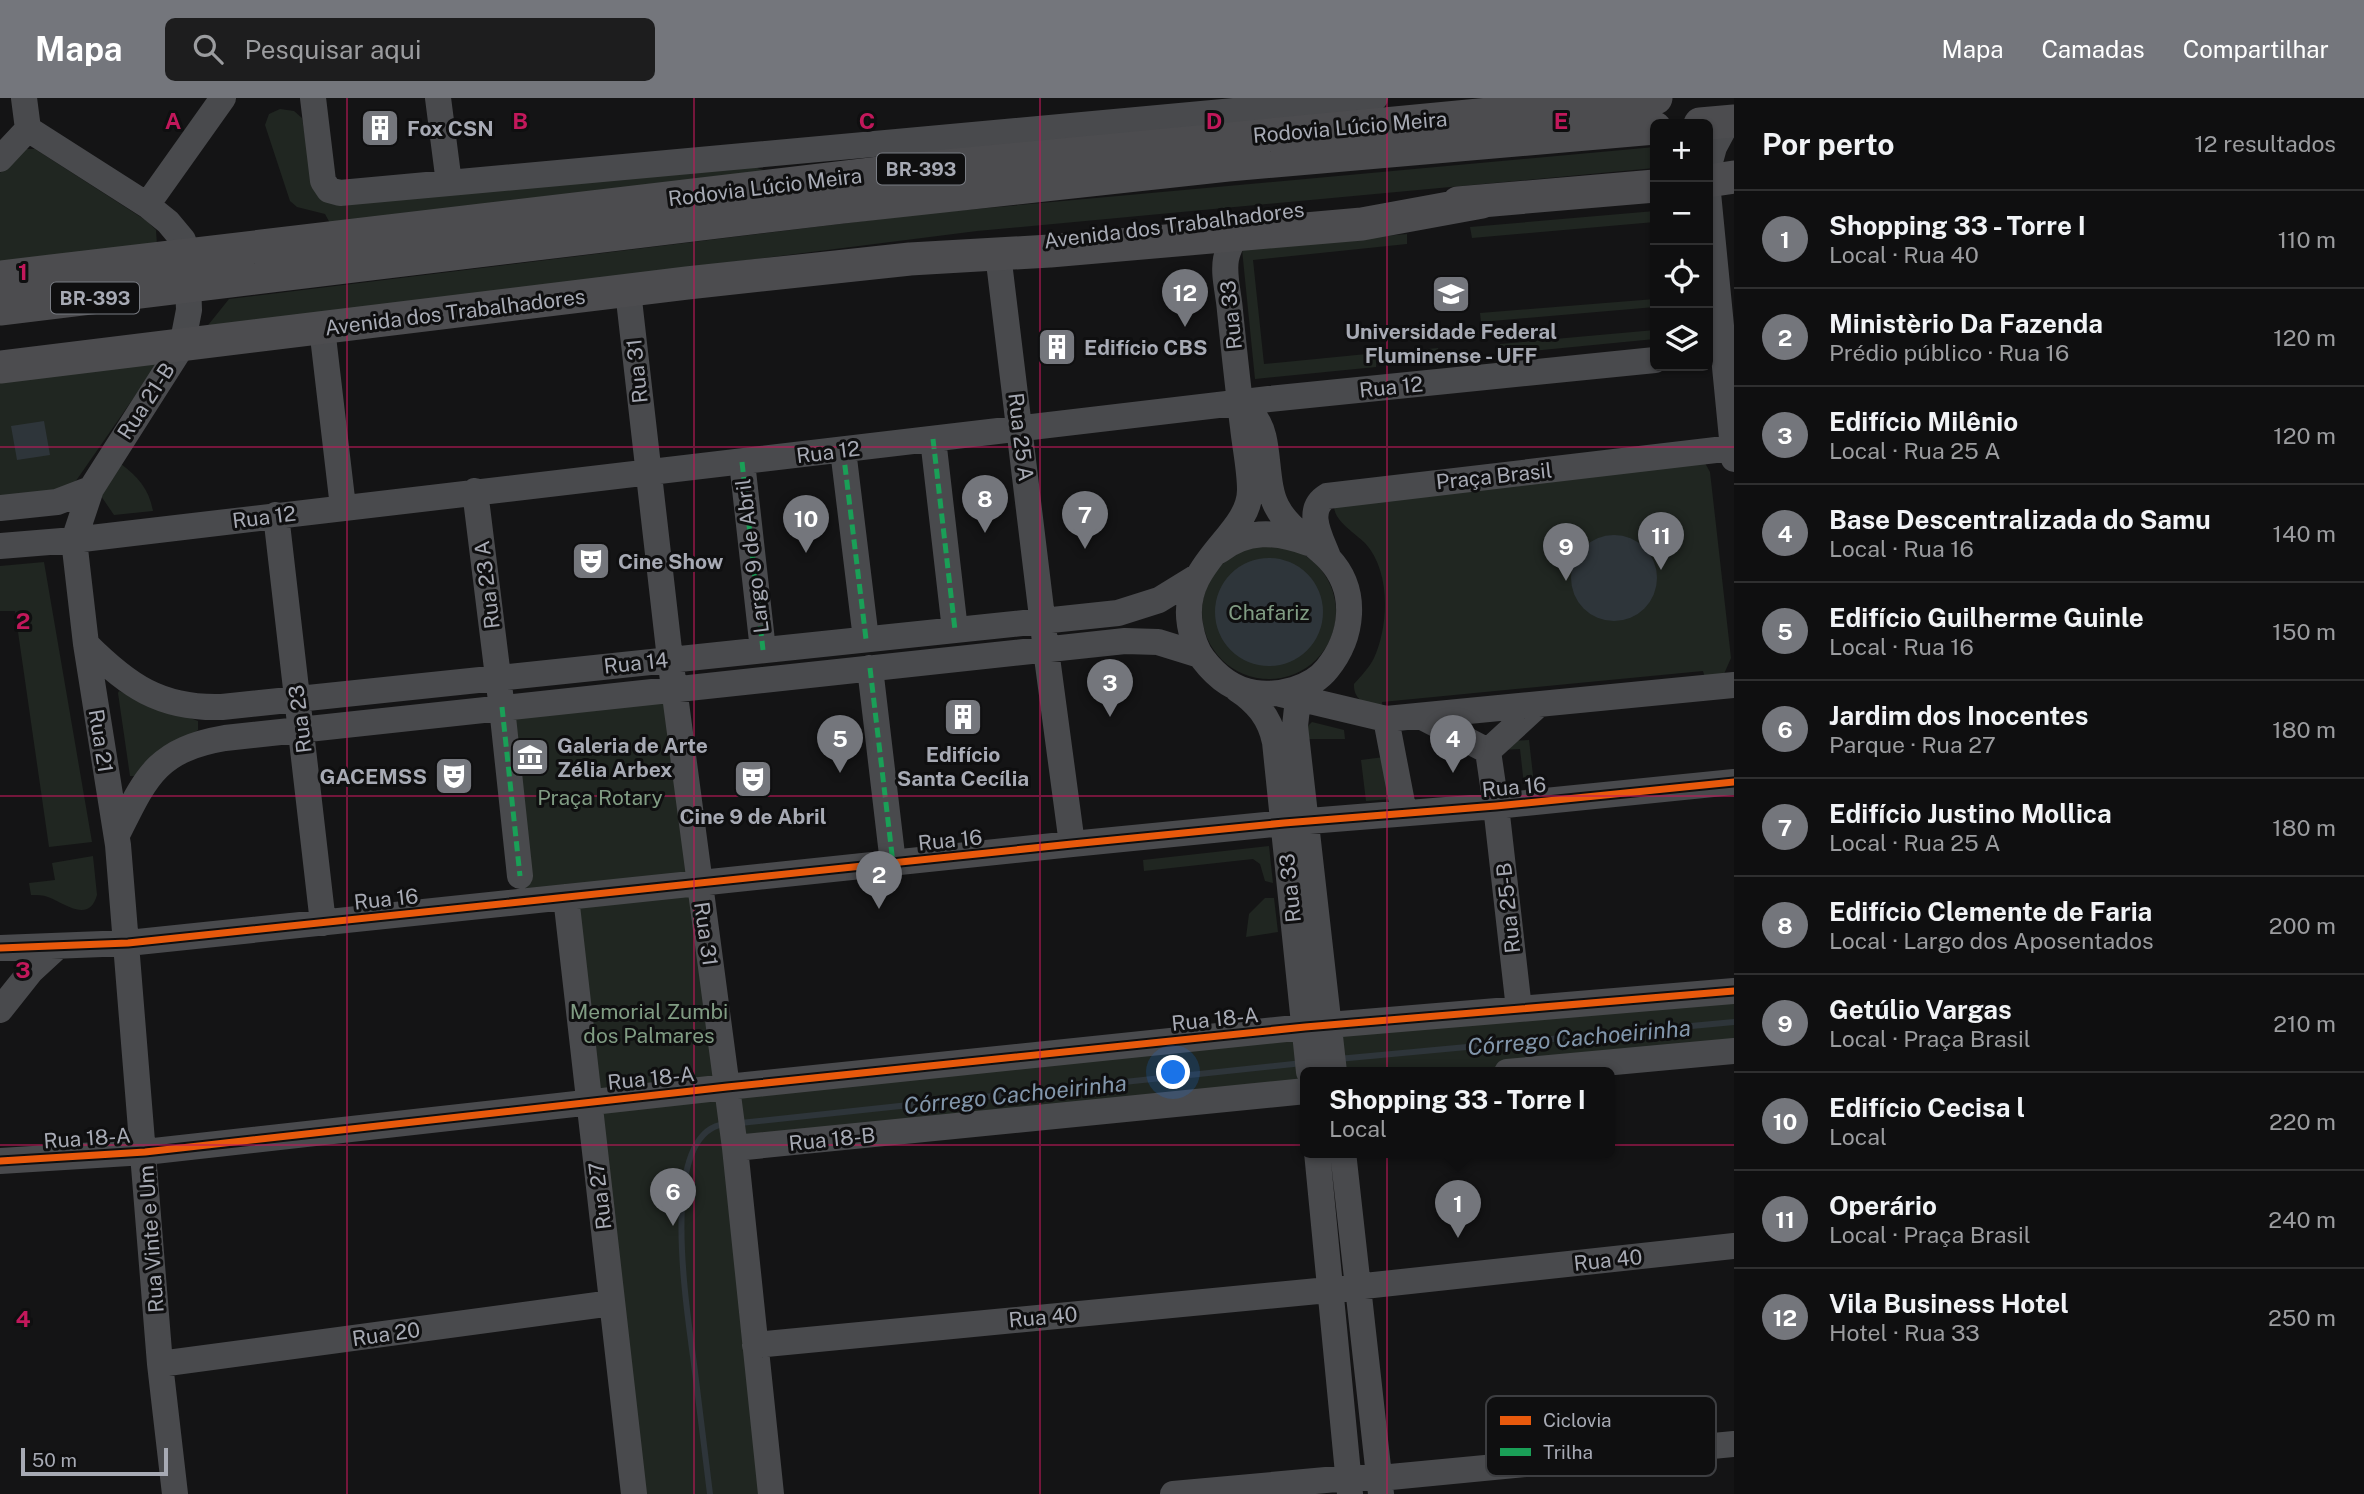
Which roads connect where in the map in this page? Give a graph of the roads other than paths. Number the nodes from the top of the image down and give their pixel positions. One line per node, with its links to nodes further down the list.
1 (223, 98): 16 (street)
2 (313, 98): 13 (street)
3 (438, 98): 13 (street)
4 (1374, 98): 13 (street)
5 (1656, 98): 23 (main road, Rodovia Lúcio Meira / BR-393)
6 (26, 113): 10 (street); 16 (street)
7 (1721, 122): 9 (street)
8 (1650, 128): 23 (main road, Rodovia Lúcio Meira / BR-393)
9 (1713, 151)
10 (0, 159)
11 (1734, 177): 12 (main road)
12 (1713, 180)
13 (449, 183)
14 (1650, 186): 15 (main road, Avenida dos Trabalhadores)
15 (1482, 202): 17 (main road, Avenida dos Trabalhadores); 20 (main road, Avenida dos Trabalhadores)
16 (147, 205): 23 (street)
17 (1371, 206): 18 (main road, Avenida dos Trabalhadores); 20 (street)
18 (1069, 236): 22 (street, Avenida dos Trabalhadores)
19 (1711, 245): 29 (street)
20 (1231, 249): 21 (main road, Avenida dos Trabalhadores); 32 (street, Rua 33)
21 (998, 254): 22 (main road, Avenida dos Trabalhadores); 33 (street, Rua 25 A)
22 (910, 259): 25 (main road, Avenida dos Trabalhadores)
23 (188, 271): 24 (main road, Rodovia Lúcio Meira / BR-393); 26 (main road, Rodovia Lúcio Meira / BR-393); 28 (street, Rua 21-B)
24 (0, 277)
25 (628, 291): 27 (main road, Avenida dos Trabalhadores); 38 (street, Rua 31)
26 (0, 309)
27 (322, 328): 28 (main road, Avenida dos Trabalhadores); 41 (street)
28 (182, 346): 31 (main road, Avenida dos Trabalhadores); 39 (street, Rua 21-B)
29 (1716, 353): 36 (street)
30 (1650, 361): 32 (street, Rua 12)
31 (0, 367)
32 (1237, 405): 33 (street, Rua 12); 46 (street); 47 (street, Rua 33)
33 (1020, 428): 34 (street, Rua 12); 48 (street, Rua 25 A)
34 (933, 439): 35 (street, Rua 12); 49 (street)
35 (843, 450): 37 (street, Rua 12); 50 (street)
36 (1733, 454): 46 (street, Praça Brasil)
37 (741, 462): 38 (street, Rua 12); 52 (street, Largo 9 de Abril)
38 (648, 473): 40 (street, Rua 12); 55 (street, Rua 31)
39 (91, 489): 42 (street); 44 (street, Rua 21-B)
40 (475, 491): 41 (street, Rua 12); 57 (street, Rua 23 A)
41 (344, 507): 43 (street, Rua 12)
42 (0, 508)
43 (276, 515): 44 (street, Rua 12); 62 (street, Rua 23)
44 (74, 540): 45 (street, Rua 12); 51 (street, Rua 21)
45 (0, 546)
46 (1319, 551): 47 (street); 61 (street)
47 (1204, 567): 48 (street, Rua 14); 54 (street, Rua 33)
48 (1042, 621): 49 (street, Rua 14); 53 (street, Rua 25 A)
49 (955, 630): 50 (street, Rua 14)
50 (866, 639): 52 (street, Rua 14)
51 (86, 643): 64 (street, Rua 14); 75 (street, Rua 21)
52 (763, 650): 55 (street, Rua 14)
53 (1046, 650): 54 (street, Rua 14); 56 (street, Rua 14); 76 (street)
54 (1200, 655): 58 (street, Rua 33)
55 (670, 660): 57 (street, Rua 14); 60 (street, Rua 31)
56 (870, 667): 60 (street, Rua 14); 77 (street)
57 (498, 679): 62 (street, Rua 14); 65 (street, Rua 23 A)
58 (1230, 684): 61 (street, Rua 33); 74 (street, Rua 33)
59 (1734, 685): 63 (street)
60 (674, 688): 65 (street, Rua 14); 79 (street, Rua 31)
61 (1294, 693): 67 (street); 74 (street, Rua 33)
62 (298, 698): 64 (street, Rua 14); 68 (street, Rua 23)
63 (1538, 705): 66 (street); 70 (street)
64 (222, 707): 69 (street)
65 (502, 707): 68 (street, Rua 14); 78 (street)
66 (1420, 716): 67 (street); 70 (street)
67 (1386, 719): 73 (street)
68 (302, 728): 69 (street, Rua 14); 81 (street, Rua 23)
69 (225, 738): 75 (street, Rua 14)
70 (1488, 751): 72 (street, Rua 25-B)
71 (1730, 780): 72 (street, Rua 16)
72 (1496, 806): 73 (street, Rua 16); 86 (street, Rua 25-B)
73 (1404, 814): 74 (street, Rua 16)
74 (1295, 823): 76 (street, Rua 16); 88 (street, Rua 33)
75 (117, 835): 82 (street, Rua 21)
76 (1072, 844): 77 (street, Rua 16)
77 (893, 863): 79 (street, Rua 16)
78 (520, 876)
79 (700, 884): 80 (street, Rua 16); 94 (street, Rua 31)
80 (566, 897): 81 (street, Rua 16); 95 (street, Rua 27)
81 (323, 923): 82 (street, Rua 16)
82 (128, 943): 84 (street, Rua 16); 97 (street, Rua Vinte e Um)
83 (0, 947): 84 (street, Rua 16)
84 (57, 947): 87 (street)
85 (1734, 991): 86 (street, Rua 18-A)
86 (1519, 1009): 88 (street, Rua 18-A)
87 (0, 1010)
88 (1317, 1029): 90 (street); 91 (street); 94 (street, Rua 18-A)
89 (1734, 1051): 92 (street)
90 (1310, 1067)
91 (1332, 1067)
92 (1561, 1067)
93 (1300, 1092): 96 (street, Rua 18-B)
94 (728, 1093): 95 (street, Rua 18-A); 96 (street, Rua 31)
95 (589, 1102): 97 (street, Rua 18-A); 104 (street, Rua 27)
96 (735, 1144): 105 (street, Rua 31)
97 (145, 1152): 100 (street, Rua 18-A); 106 (street, Rua Vinte e Um)
98 (1318, 1158): 103 (street)
99 (1344, 1158): 102 (street)
100 (0, 1161)
101 (1734, 1246): 102 (street, Rua 40)
102 (1357, 1287): 103 (street, Rua 40); 111 (street)
103 (1330, 1290): 105 (street, Rua 40); 110 (street)
104 (612, 1303): 106 (street, Rua 20); 113 (street, Rua 27)
105 (755, 1345): 114 (street, Rua 31)
106 (160, 1364): 112 (street, Rua Vinte e Um)
107 (1734, 1444): 108 (street)
108 (1716, 1446)
109 (1486, 1473): 111 (street)
110 (1349, 1486): 111 (street); 115 (street)
111 (1380, 1486)
112 (175, 1494)
113 (633, 1494)
114 (771, 1494)
115 (1173, 1494)

